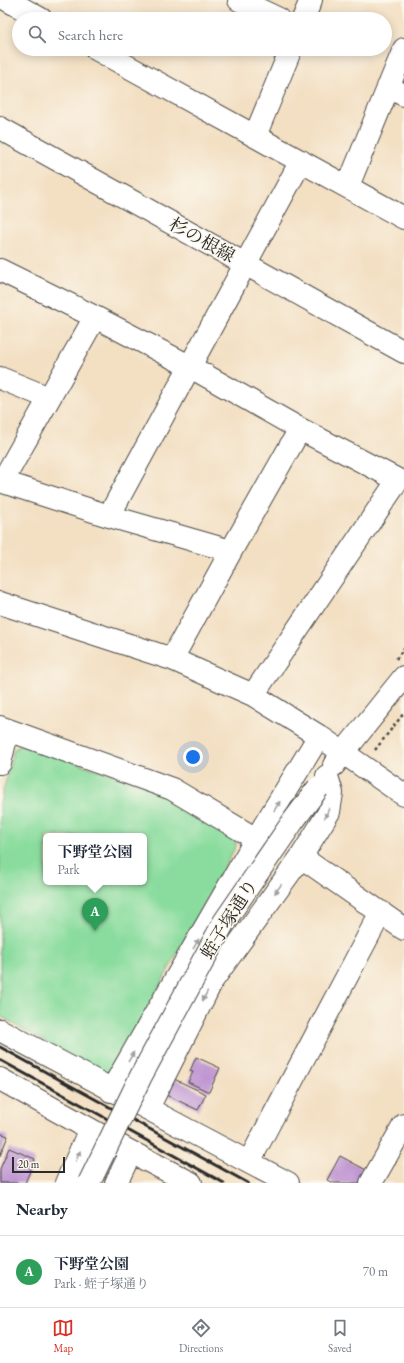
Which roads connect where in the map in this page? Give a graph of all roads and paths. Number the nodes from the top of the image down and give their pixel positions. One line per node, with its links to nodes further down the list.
1 (7, 0): 4 (street)
2 (239, 0): 5 (street)
3 (311, 0): 6 (street)
4 (28, 12)
5 (264, 12)
6 (306, 12)
7 (404, 49): 10 (street)
8 (109, 56): 12 (street)
9 (288, 56): 12 (street)
10 (396, 91): 14 (street)
11 (0, 128): 16 (street, 杉の根線)
12 (255, 136): 13 (street)
13 (301, 161): 14 (street); 16 (street)
14 (348, 186): 15 (street)
15 (404, 218)
16 (246, 265): 19 (street, 杉の根線); 20 (street)
17 (0, 270): 18 (street)
18 (95, 317): 20 (street); 22 (street)
19 (404, 352)
20 (189, 366): 23 (street); 25 (street)
21 (0, 378): 22 (street)
22 (49, 398): 24 (street)
23 (300, 429): 26 (street); 30 (street)
24 (1, 481): 25 (street)
25 (109, 516): 26 (street)
26 (231, 551): 28 (street)
27 (0, 603): 28 (street)
28 (172, 659): 30 (street)
29 (404, 677): 34 (street, 蛭子塚通り)
30 (253, 695): 33 (street)
31 (404, 713): 35 (path)
32 (4, 729): 36 (street); 39 (street)
33 (319, 736): 34 (street); 39 (street, one-way to 33)
34 (343, 753): 37 (street, 蛭子塚通り); 38 (street)
35 (373, 753)
36 (0, 763)
37 (323, 782): 40 (street, one-way to 40); 52 (street, 蛭子塚通り, bridge)
38 (404, 795)
39 (256, 839): 45 (street, one-way to 39)
40 (301, 857): 41 (street); 46 (street, one-way to 46)
41 (381, 912): 42 (street); 50 (street)
42 (404, 929)
43 (0, 1030): 45 (street)
44 (0, 1079): 48 (street)
45 (111, 1091): 46 (street)
46 (148, 1108): 50 (street)
47 (404, 1125): 56 (street)
48 (90, 1129): 49 (street); 51 (street, one-way to 48)
49 (131, 1152): 53 (street); 54 (street)
50 (249, 1162): 55 (street)
51 (66, 1183)
52 (89, 1183)
53 (116, 1183)
54 (190, 1183)
55 (288, 1183)
56 (371, 1183)

